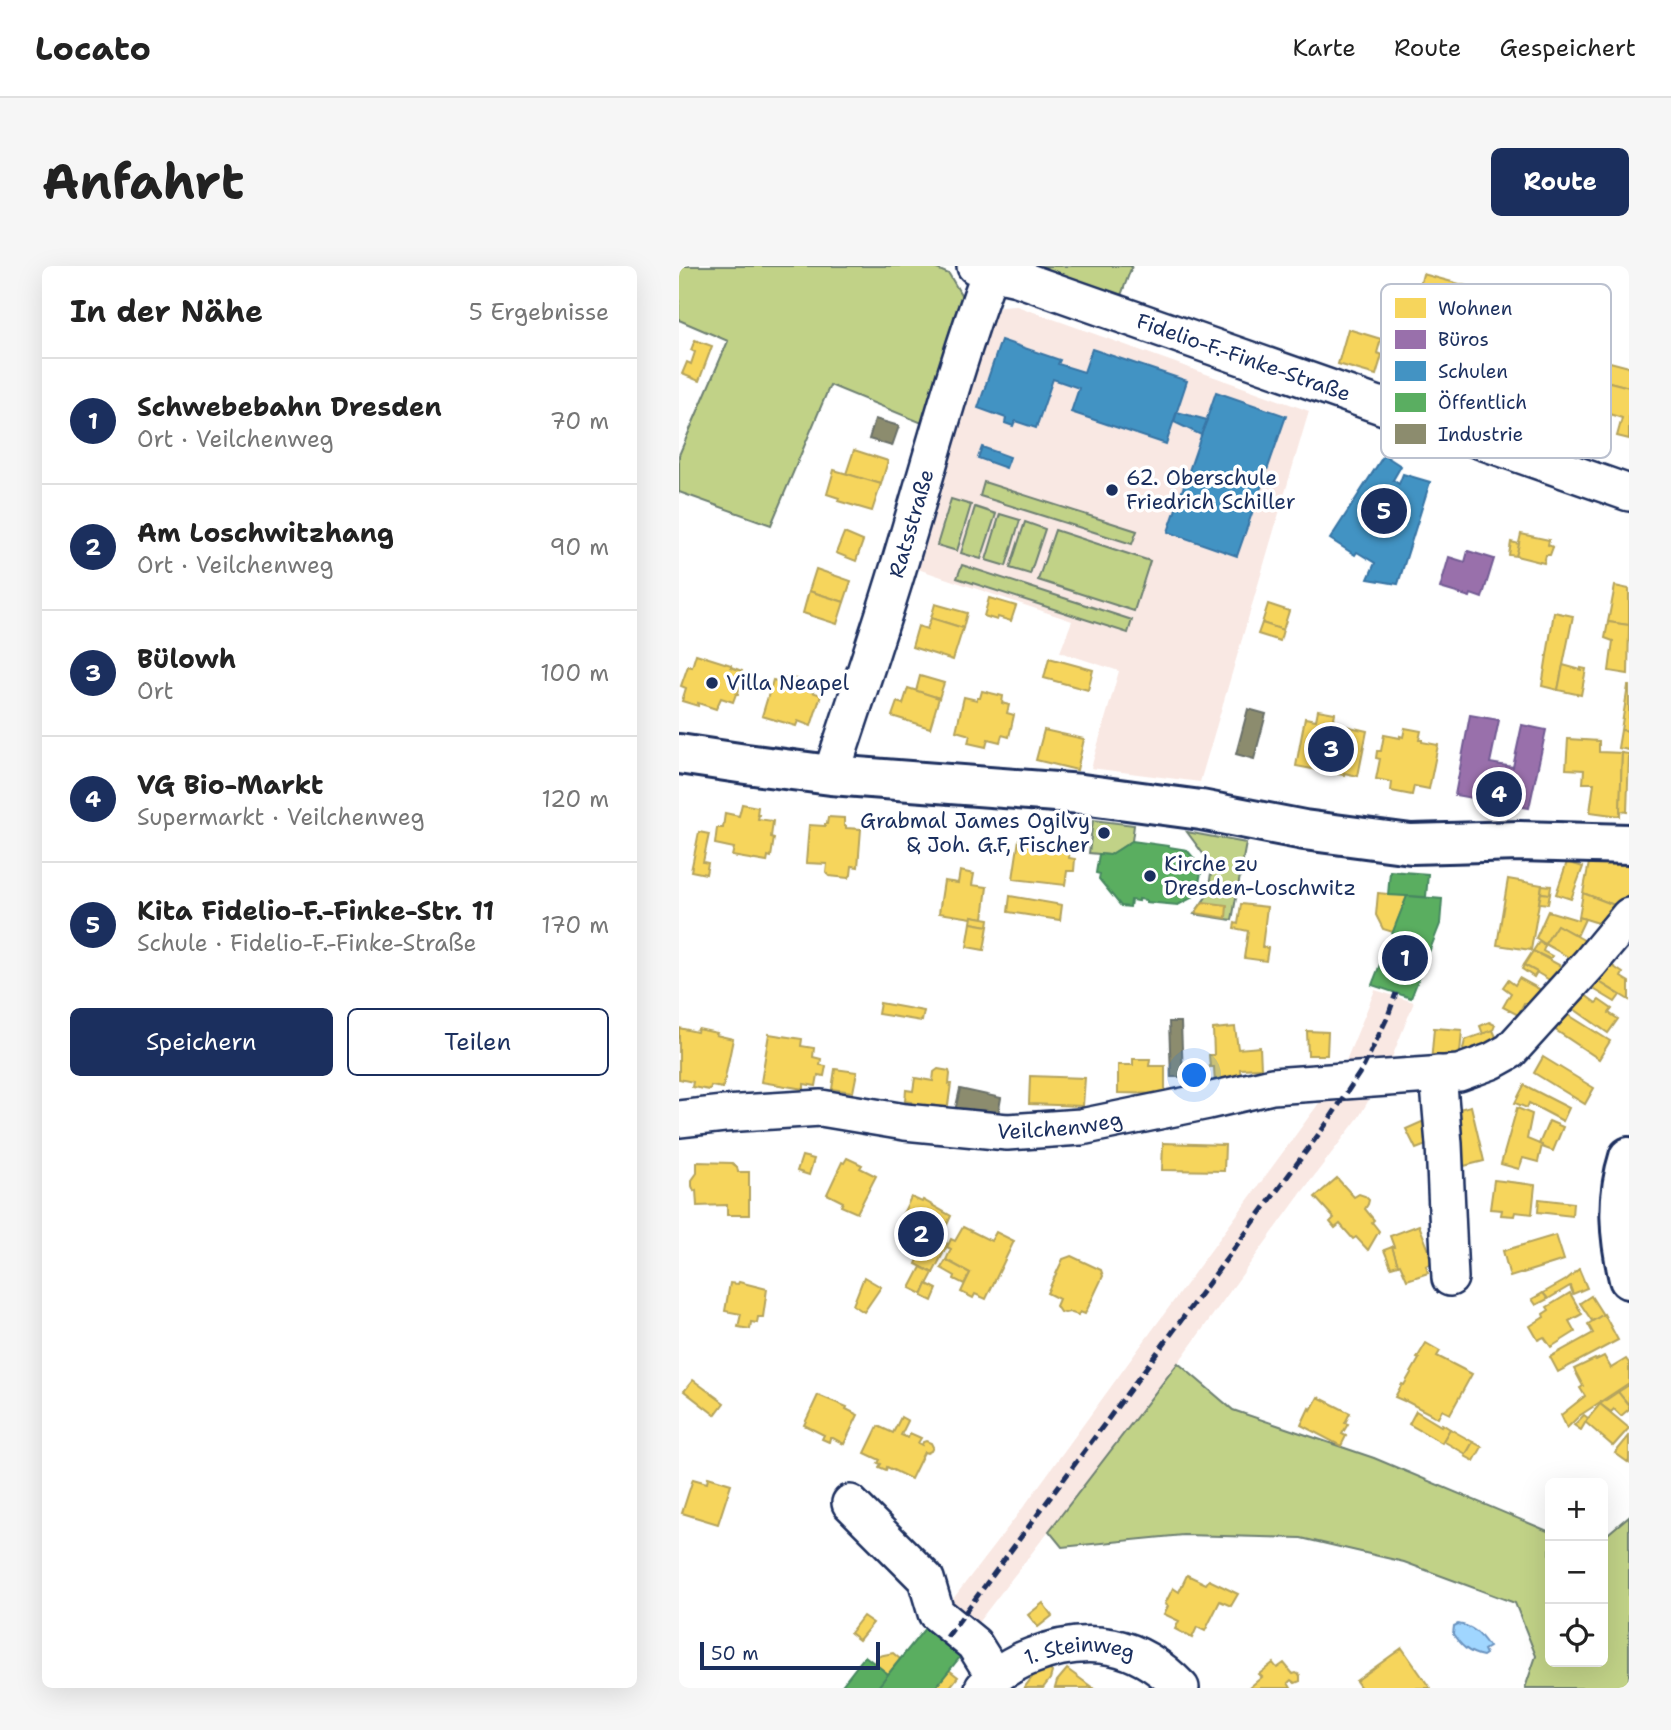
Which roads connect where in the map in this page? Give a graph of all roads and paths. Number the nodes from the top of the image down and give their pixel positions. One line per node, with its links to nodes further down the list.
1 (983, 269): 2 (street, Fidelio-F.-Finke-Straße); 6 (street, Ratsstraße)
2 (1381, 406)
3 (1529, 458): 4 (street, Fidelio-F.-Finke-Straße)
4 (1629, 493)
5 (679, 754): 6 (main road)
6 (831, 775): 7 (main road)
7 (1629, 844)
8 (1629, 916): 9 (street, Veilchenweg)
9 (1437, 1074): 10 (street, Veilchenweg); 12 (street)
10 (679, 1119)
11 (1629, 1157): 13 (main road)
12 (1450, 1278)
13 (1629, 1279)
14 (851, 1503): 15 (street, 1. Steinweg)
15 (988, 1682): 16 (street, 1. Steinweg)
16 (1181, 1688)

